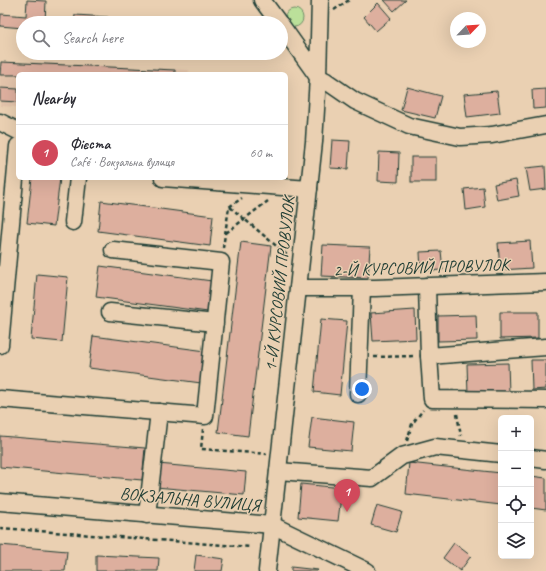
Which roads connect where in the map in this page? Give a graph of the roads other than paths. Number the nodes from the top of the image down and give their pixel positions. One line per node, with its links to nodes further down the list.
1 (262, 0): 3 (street)
2 (320, 0): 5 (street, 1-Й КУРСОВИЙ ПРОВУЛОК)
3 (274, 16)
4 (288, 35): 5 (street)
5 (318, 77): 7 (street); 12 (street, 1-Й КУРСОВИЙ ПРОВУЛОК)
6 (0, 122): 8 (street)
7 (546, 125)
8 (16, 130)
9 (16, 168): 21 (street)
10 (78, 180): 13 (street)
11 (187, 180): 12 (street)
12 (309, 189): 17 (street, 1-Й КУРСОВИЙ ПРОВУЛОК)
13 (73, 222)
14 (113, 250): 20 (street)
15 (546, 282): 16 (street, 2-Й КУРСОВИЙ ПРОВУЛОК)
16 (427, 286): 18 (street, 2-Й КУРСОВИЙ ПРОВУЛОК); 23 (street)
17 (298, 288): 18 (street, 2-Й КУРСОВИЙ ПРОВУЛОК); 31 (street, 1-Й КУРСОВИЙ ПРОВУЛОК)
18 (362, 288): 24 (street)
19 (110, 312): 20 (street)
20 (215, 323): 27 (street)
21 (0, 345)
22 (546, 347): 23 (street)
23 (429, 356): 26 (street)
24 (358, 394)
25 (0, 399): 27 (street)
26 (546, 400)
27 (159, 412): 33 (street)
28 (498, 454): 31 (street)
29 (534, 458): 30 (street)
30 (546, 460)
31 (278, 471): 34 (street, 1-Й КУРСОВИЙ ПРОВУЛОК)
32 (0, 502): 33 (street, ВОКЗАЛЬНА ВУЛИЦЯ)
33 (147, 514): 34 (street, ВОКЗАЛЬНА ВУЛИЦЯ)
34 (272, 525): 35 (street, ВОКЗАЛЬНА ВУЛИЦЯ); 36 (street, 1-Й КУРСОВИЙ ПРОВУЛОК)
35 (341, 566): 37 (street, ВОКЗАЛЬНА ВУЛИЦЯ)
36 (267, 571)
37 (367, 571)

